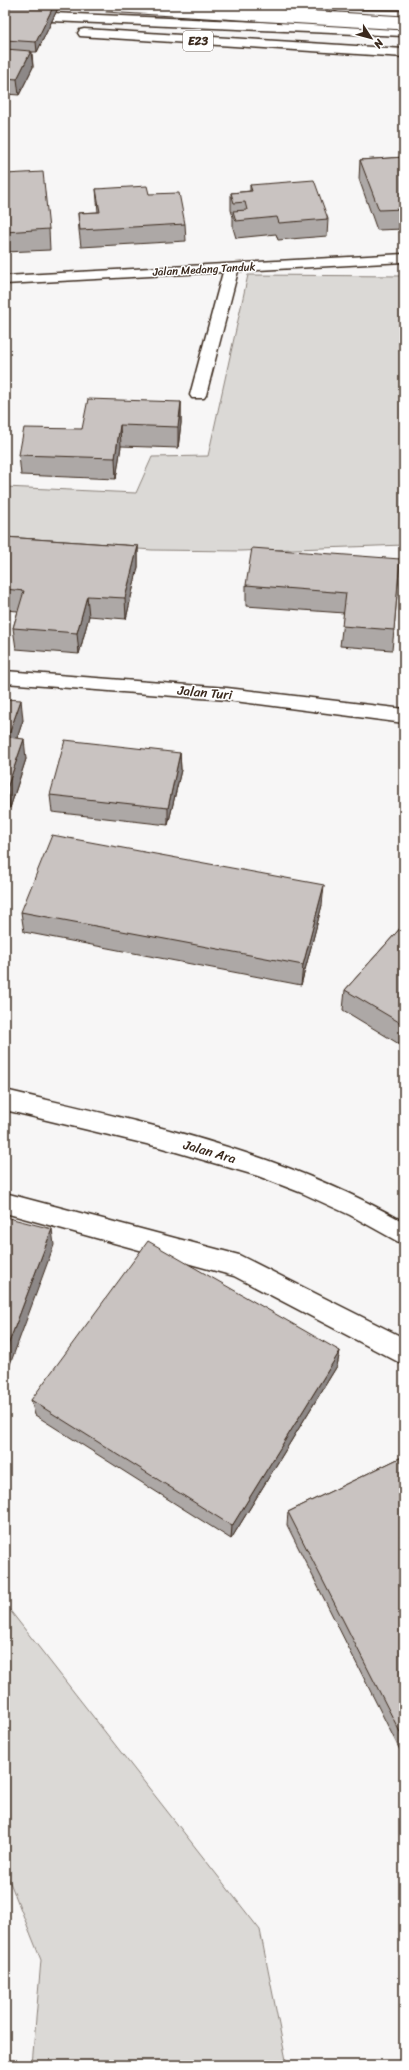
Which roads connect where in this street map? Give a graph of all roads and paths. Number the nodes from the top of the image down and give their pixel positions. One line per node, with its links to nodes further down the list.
1 (5, 5): 4 (main road)
2 (106, 5): 5 (main road, bridge)
3 (5, 15): 7 (main road, E23)
4 (404, 15)
5 (404, 23)
6 (70, 32): 8 (main road, E23)
7 (404, 32)
8 (404, 53)
9 (404, 258): 10 (main road, Jalan Medang Tanduk)
10 (232, 267): 11 (main road, Jalan Medang Tanduk); 12 (main road)
11 (5, 280)
12 (198, 395)
13 (5, 677): 14 (main road, Jalan Turi)
14 (404, 716)
15 (5, 1100): 17 (main road, Jalan Ara)
16 (5, 1203): 18 (main road)
17 (404, 1234)
18 (404, 1353)

